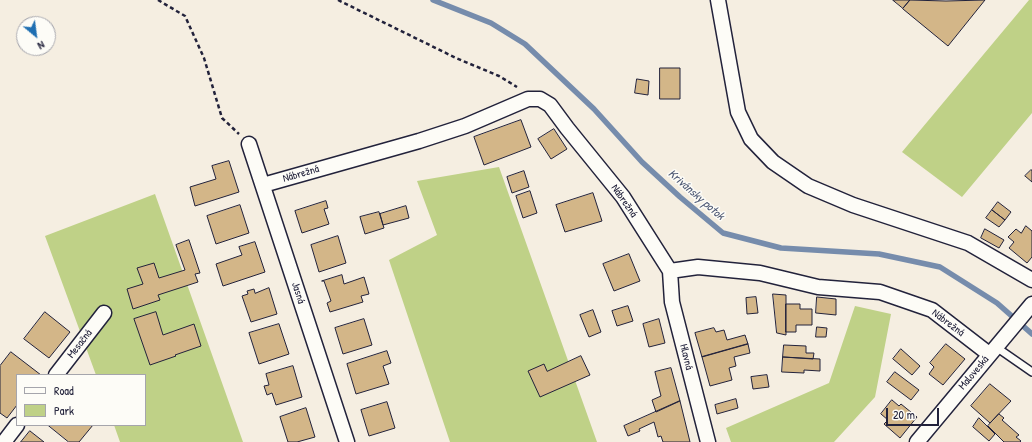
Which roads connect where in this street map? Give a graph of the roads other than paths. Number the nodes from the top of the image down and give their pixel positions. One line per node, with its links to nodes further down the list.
1 (718, 0): 5 (street)
2 (249, 144): 3 (street, Jasná)
3 (263, 185): 4 (street, Nábrežná); 13 (street, Jasná)
4 (670, 271): 8 (street, Nábrežná); 14 (street, Hlavná)
5 (1032, 280)
6 (1032, 304): 8 (street, Maloveská)
7 (104, 313): 10 (street, Mesačná)
8 (996, 346): 9 (lane); 15 (street, Maloveská)
9 (1032, 372)
10 (57, 374)
11 (16, 426): 12 (street)
12 (4, 442)
13 (347, 442)
14 (708, 442)
15 (917, 442)

